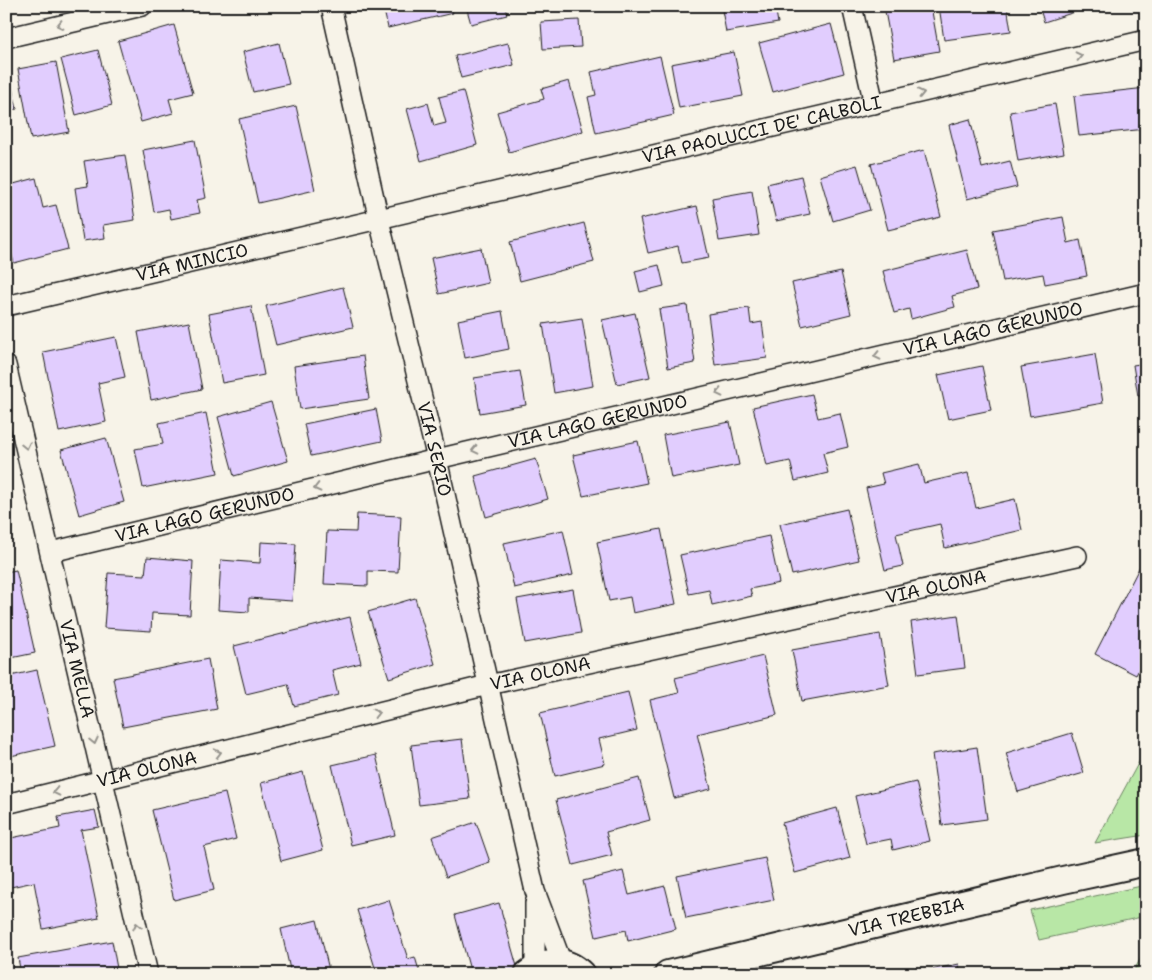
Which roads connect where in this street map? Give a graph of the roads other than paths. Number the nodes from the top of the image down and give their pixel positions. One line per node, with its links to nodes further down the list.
1 (142, 6): 4 (street, one-way to 4)
2 (331, 6): 7 (street, VIA SERIO)
3 (852, 6): 6 (street)
4 (6, 38)
5 (1146, 40): 6 (street, VIA PAOLUCCI DE' CALBOLI, one-way to 5)
6 (874, 104): 7 (street, VIA PAOLUCCI DE' CALBOLI)
7 (378, 220): 9 (street, VIA MINCIO); 11 (street, VIA SERIO)
8 (1146, 293): 11 (street, VIA LAGO GERUNDO, one-way to 11)
9 (6, 306)
10 (6, 365): 12 (street, VIA MELLA, one-way to 12)
11 (437, 459): 12 (street, VIA LAGO GERUNDO, one-way to 12); 14 (street, VIA SERIO)
12 (51, 552): 15 (street, VIA MELLA, one-way to 15)
13 (1077, 556): 14 (street, VIA OLONA)
14 (488, 685): 15 (street, VIA OLONA, one-way to 14); 18 (street, VIA SERIO)
15 (103, 781): 16 (street, VIA OLONA, one-way to 16); 21 (street, VIA MELLA, one-way to 15)
16 (6, 804)
17 (1146, 862): 22 (street, VIA TREBBIA)
18 (535, 891): 19 (street, VIA SERIO); 20 (street, VIA SERIO)
19 (571, 968): 20 (street)
20 (531, 971)
21 (148, 974)
22 (668, 974)

